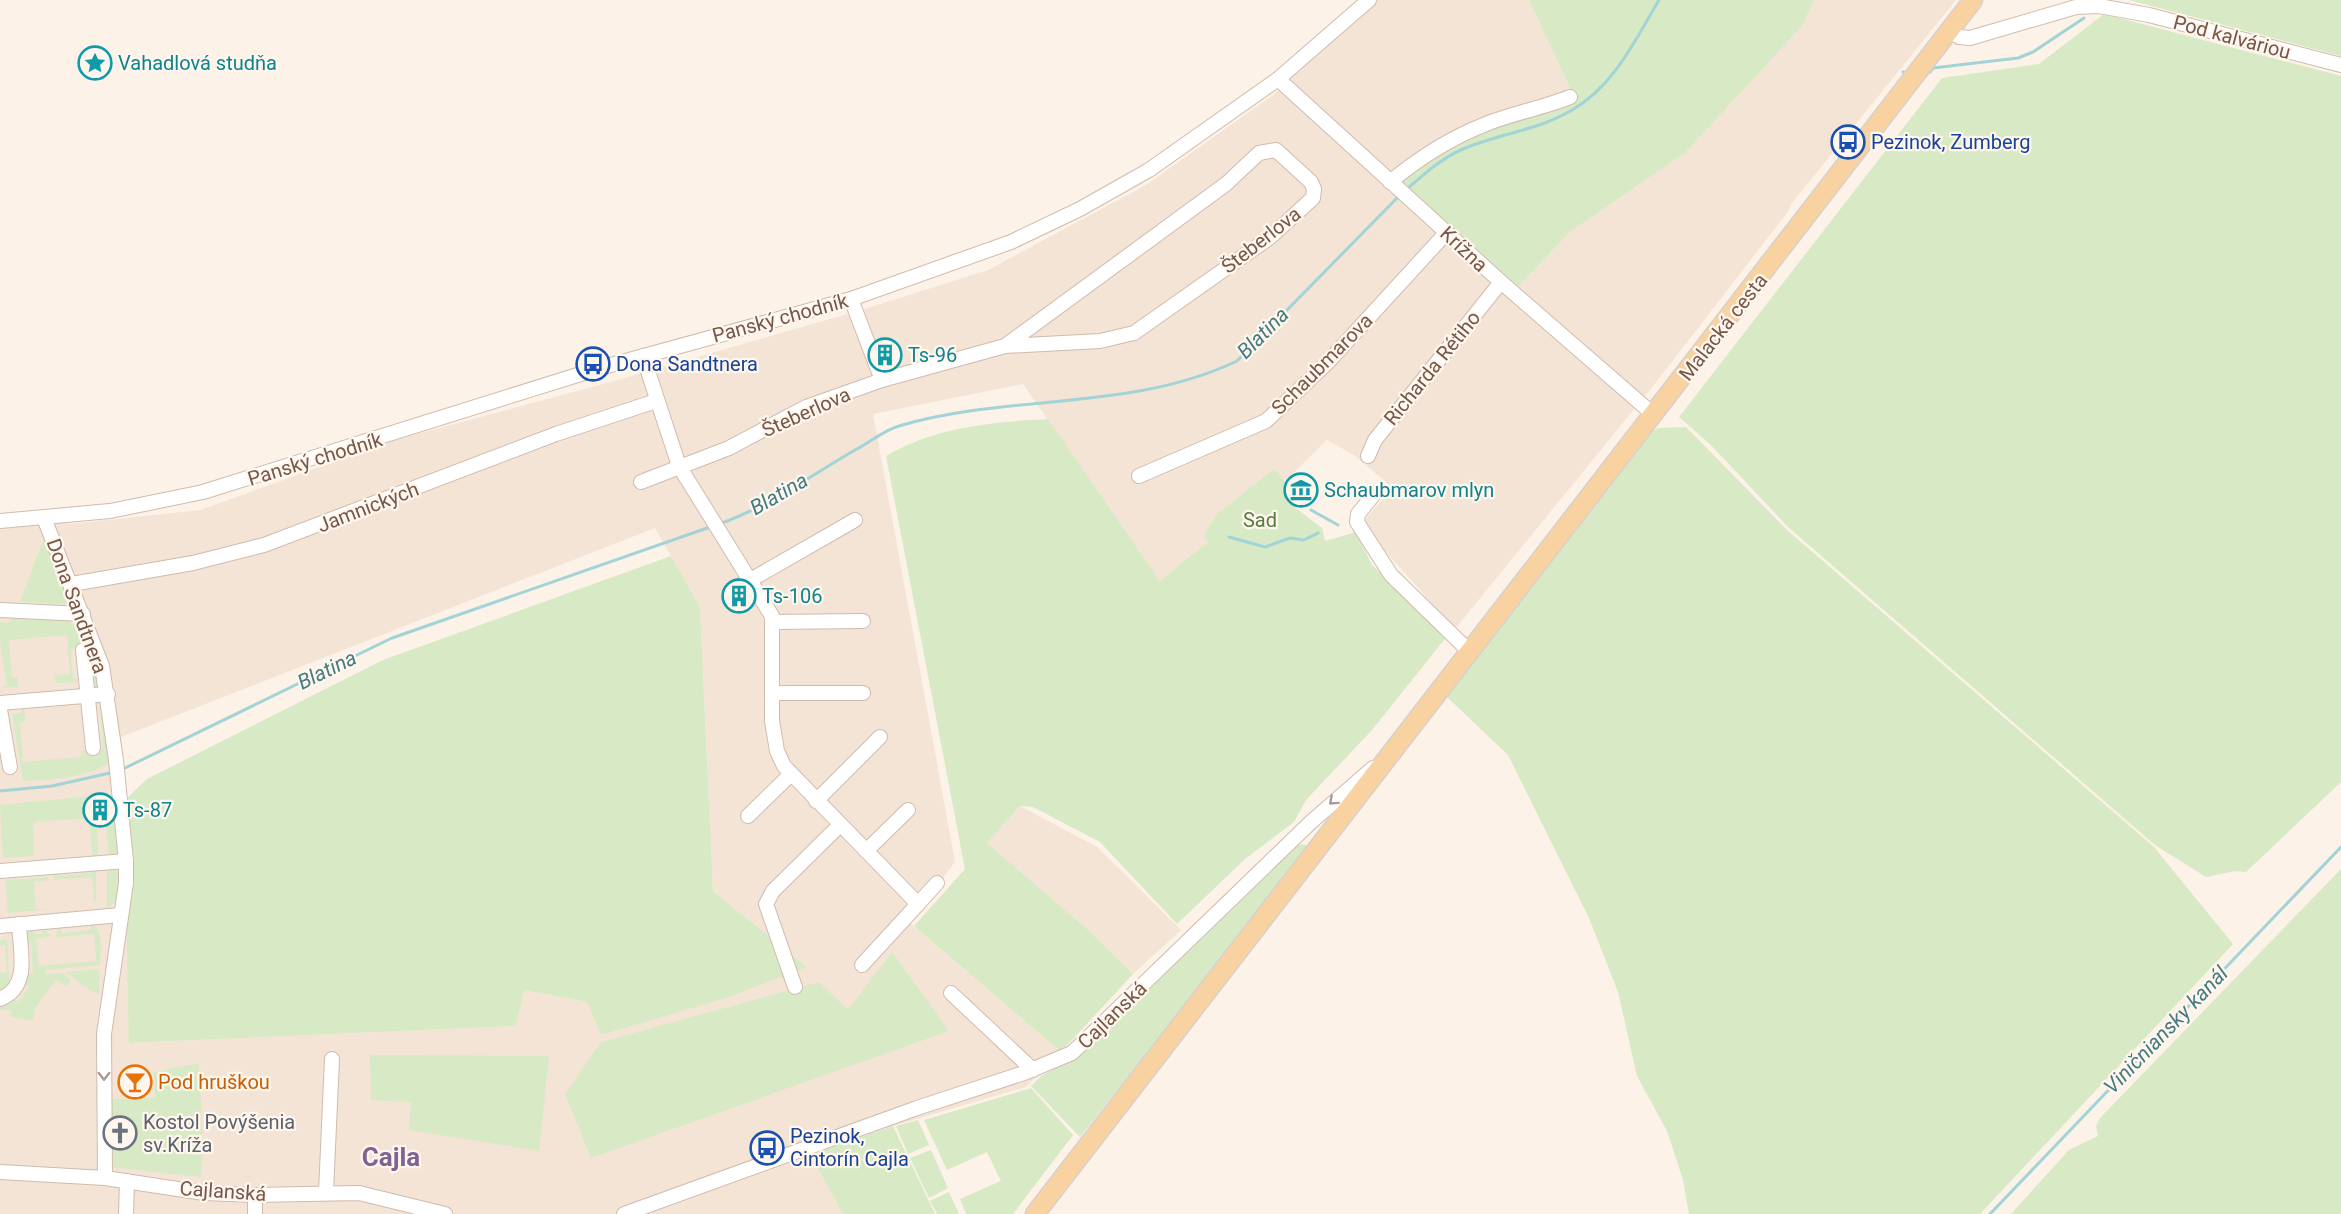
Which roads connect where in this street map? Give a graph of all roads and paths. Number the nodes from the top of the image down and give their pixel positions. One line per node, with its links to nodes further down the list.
1 (1369, 0): 5 (street, Panský chodník)
2 (1973, 0): 3 (main road, Malacká cesta)
3 (1950, 31): 4 (street, Pod kalváriou); 17 (main road, Malacká cesta)
4 (2341, 65)
5 (1278, 79): 7 (street, Krížna); 10 (street, Panský chodník)
6 (1570, 97): 7 (street)
7 (1391, 183): 8 (street, Krížna)
8 (1447, 232): 9 (street, Krížna); 20 (street, Schaubmarova)
9 (1501, 282): 17 (street, Krížna); 18 (street, Richarda Rétiho)
10 (851, 298): 14 (street, Panský chodník); 15 (street)
11 (1041, 318): 12 (street); 12 (street, Šteberlova); 13 (street, Šteberlova)
12 (1043, 343): 13 (street, Šteberlova)
13 (1005, 346): 15 (street, Šteberlova)
14 (643, 356): 16 (street); 23 (street, Panský chodník)
15 (882, 380): 19 (street, Šteberlova)
16 (656, 401): 19 (street); 27 (street, Jamnických)
17 (1654, 415): 33 (main road, Malacká cesta)
18 (1368, 456)
19 (679, 466): 21 (street, Šteberlova); 26 (street)
20 (1139, 476)
21 (641, 482)
22 (1375, 493): 33 (street)
23 (44, 518): 25 (street, Panský chodník); 27 (street, Dona Sandtnera)
24 (855, 520): 26 (street)
25 (0, 521)
26 (745, 583): 31 (street)
27 (72, 584): 29 (street, Dona Sandtnera)
28 (0, 610): 29 (street)
29 (82, 614): 36 (street, Dona Sandtnera)
30 (863, 621): 31 (street)
31 (772, 622): 34 (street)
32 (83, 650): 37 (street)
33 (1470, 652): 42 (main road)
34 (774, 693): 35 (street); 44 (street)
35 (863, 693)
36 (108, 694): 37 (street, Dona Sandtnera); 52 (street, Dona Sandtnera)
37 (88, 696): 38 (street, Dona Sandtnera); 41 (street)
38 (0, 703)
39 (1, 718): 43 (street)
40 (880, 737): 45 (street)
41 (93, 748)
42 (1389, 755): 48 (street, Cajlanská, one-way to 48); 50 (main road)
43 (10, 767)
44 (790, 775): 45 (street); 47 (street)
45 (816, 801): 49 (street)
46 (908, 810): 51 (street)
47 (748, 816)
48 (1311, 822): 50 (street); 64 (street, Cajlanská)
49 (840, 825): 51 (street); 60 (street)
50 (1327, 835): 74 (main road)
51 (866, 851): 55 (street)
52 (126, 861): 53 (street); 56 (street)
53 (0, 871)
54 (937, 883): 55 (street)
55 (918, 904): 59 (street)
56 (120, 915): 57 (street); 66 (street, one-way to 66)
57 (18, 924): 58 (street); 62 (street)
58 (0, 926)
59 (862, 965)
60 (795, 987)
61 (951, 993): 64 (street)
62 (0, 999)
63 (332, 1059): 68 (street)
64 (1033, 1070): 73 (street, Cajlanská)
65 (0, 1173): 66 (street, Cajlanská)
66 (105, 1178): 67 (street, Cajlanská)
67 (127, 1181): 69 (street, Cajlanská); 70 (street)
68 (326, 1192): 69 (street, Cajlanská); 72 (street, Cajlanská)
69 (255, 1195): 71 (street)
70 (126, 1214)
71 (255, 1214)
72 (445, 1214)
73 (624, 1214)
74 (1035, 1214)

